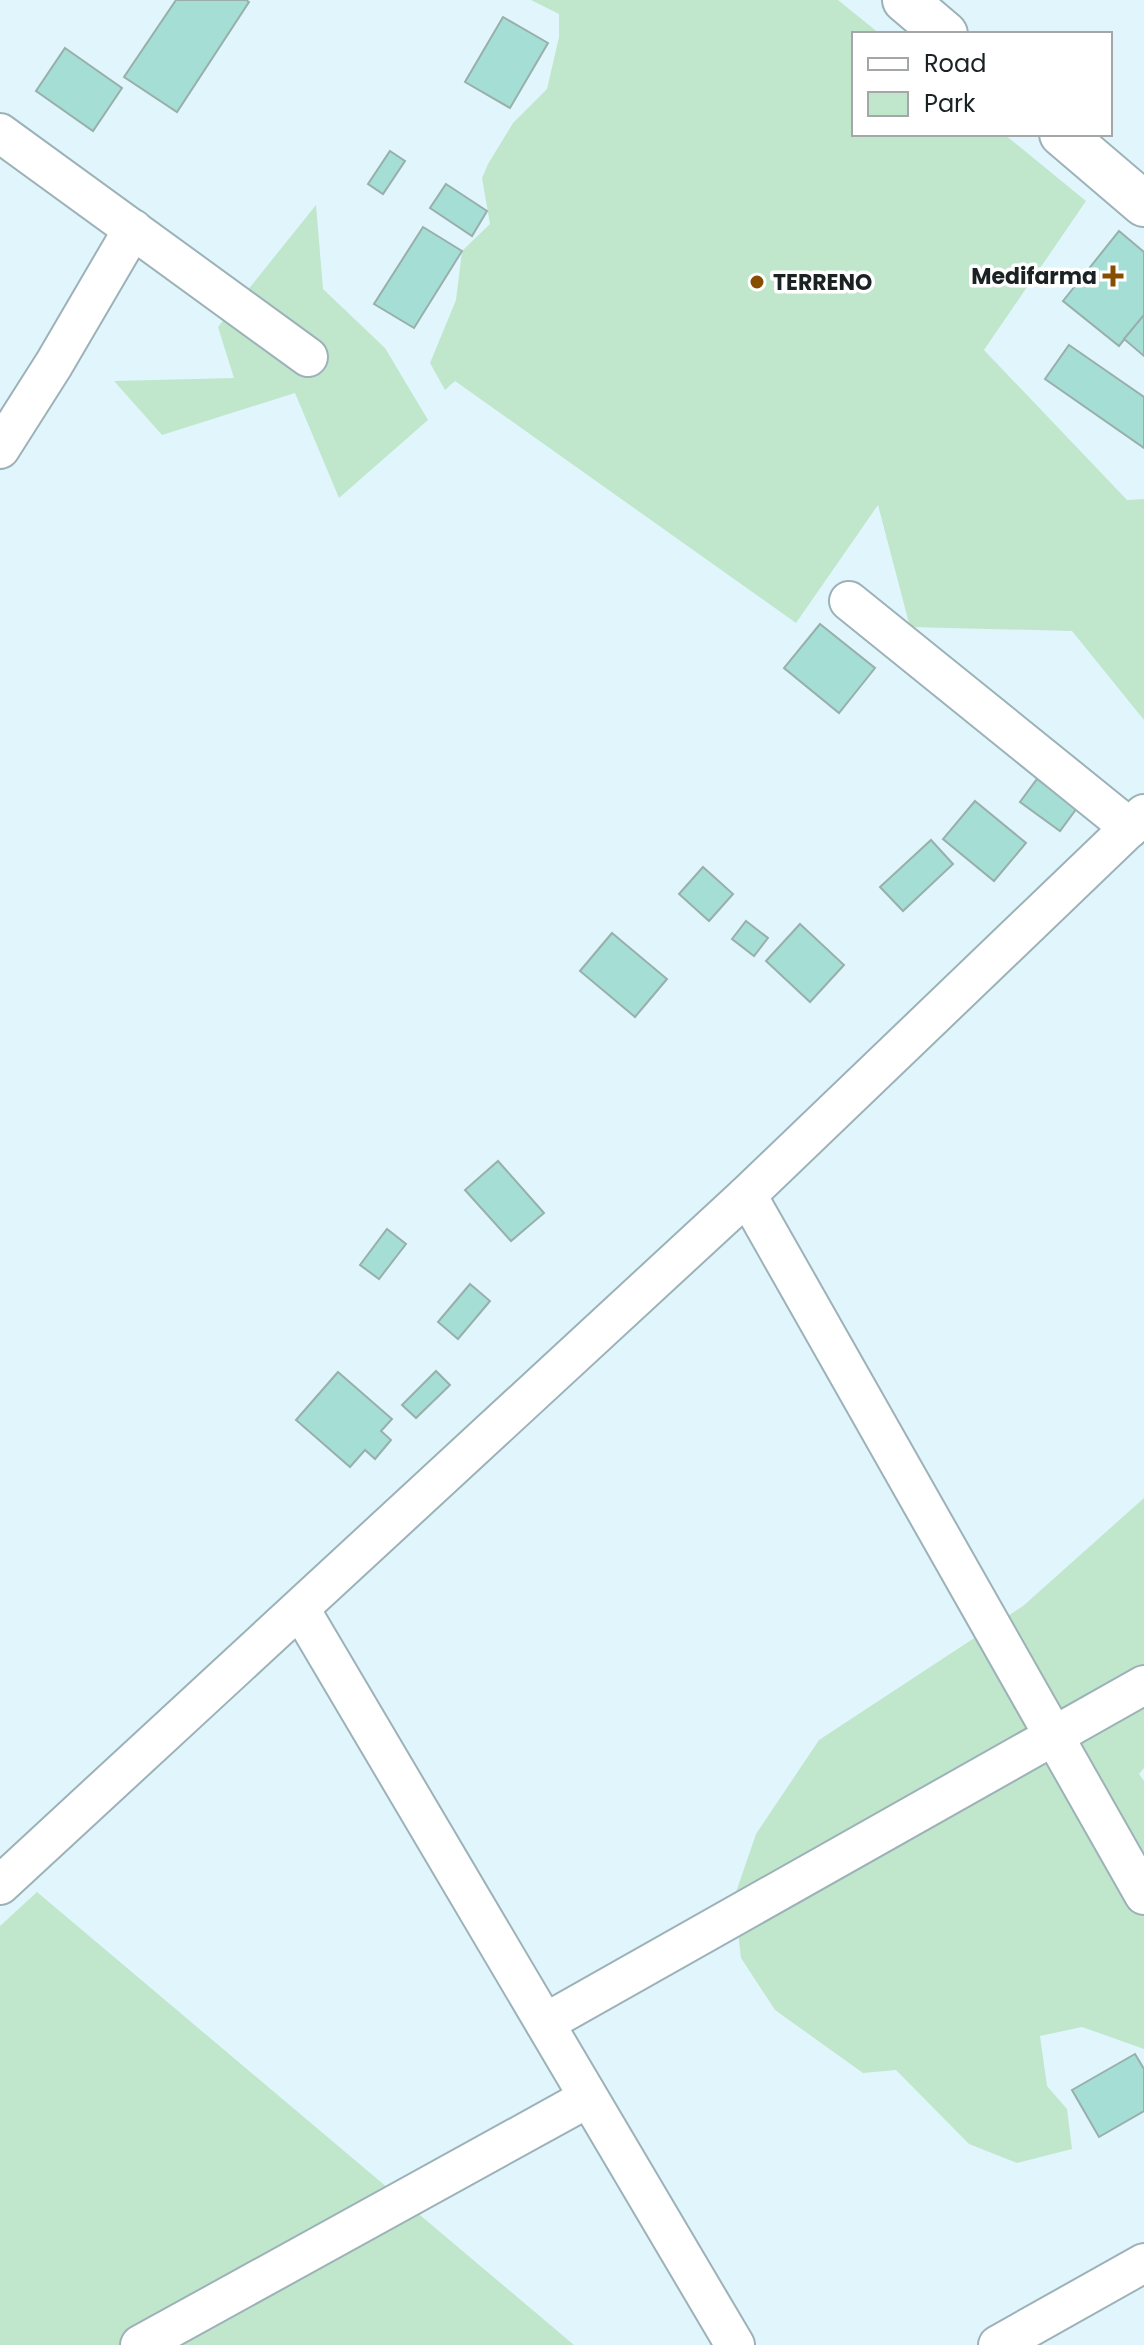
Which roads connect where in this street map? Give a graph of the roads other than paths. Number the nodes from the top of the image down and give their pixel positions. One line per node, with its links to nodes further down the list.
1 (905, 0): 2 (main road)
2 (943, 32)
3 (0, 133): 6 (street)
4 (1064, 136): 5 (main road)
5 (1144, 204)
6 (133, 229): 7 (street); 8 (street)
7 (308, 357)
8 (0, 449)
9 (849, 601): 10 (street)
10 (1137, 821): 11 (street)
11 (747, 1195): 12 (street); 14 (street)
12 (300, 1609): 15 (street); 17 (street)
13 (1144, 1685): 14 (street)
14 (1054, 1735): 16 (street); 17 (street)
15 (0, 1885)
16 (1144, 1895)
17 (545, 2023): 18 (street)
18 (588, 2098): 20 (street); 21 (street)
19 (1144, 2263): 22 (street)
20 (140, 2345)
21 (735, 2345)
22 (998, 2345)

